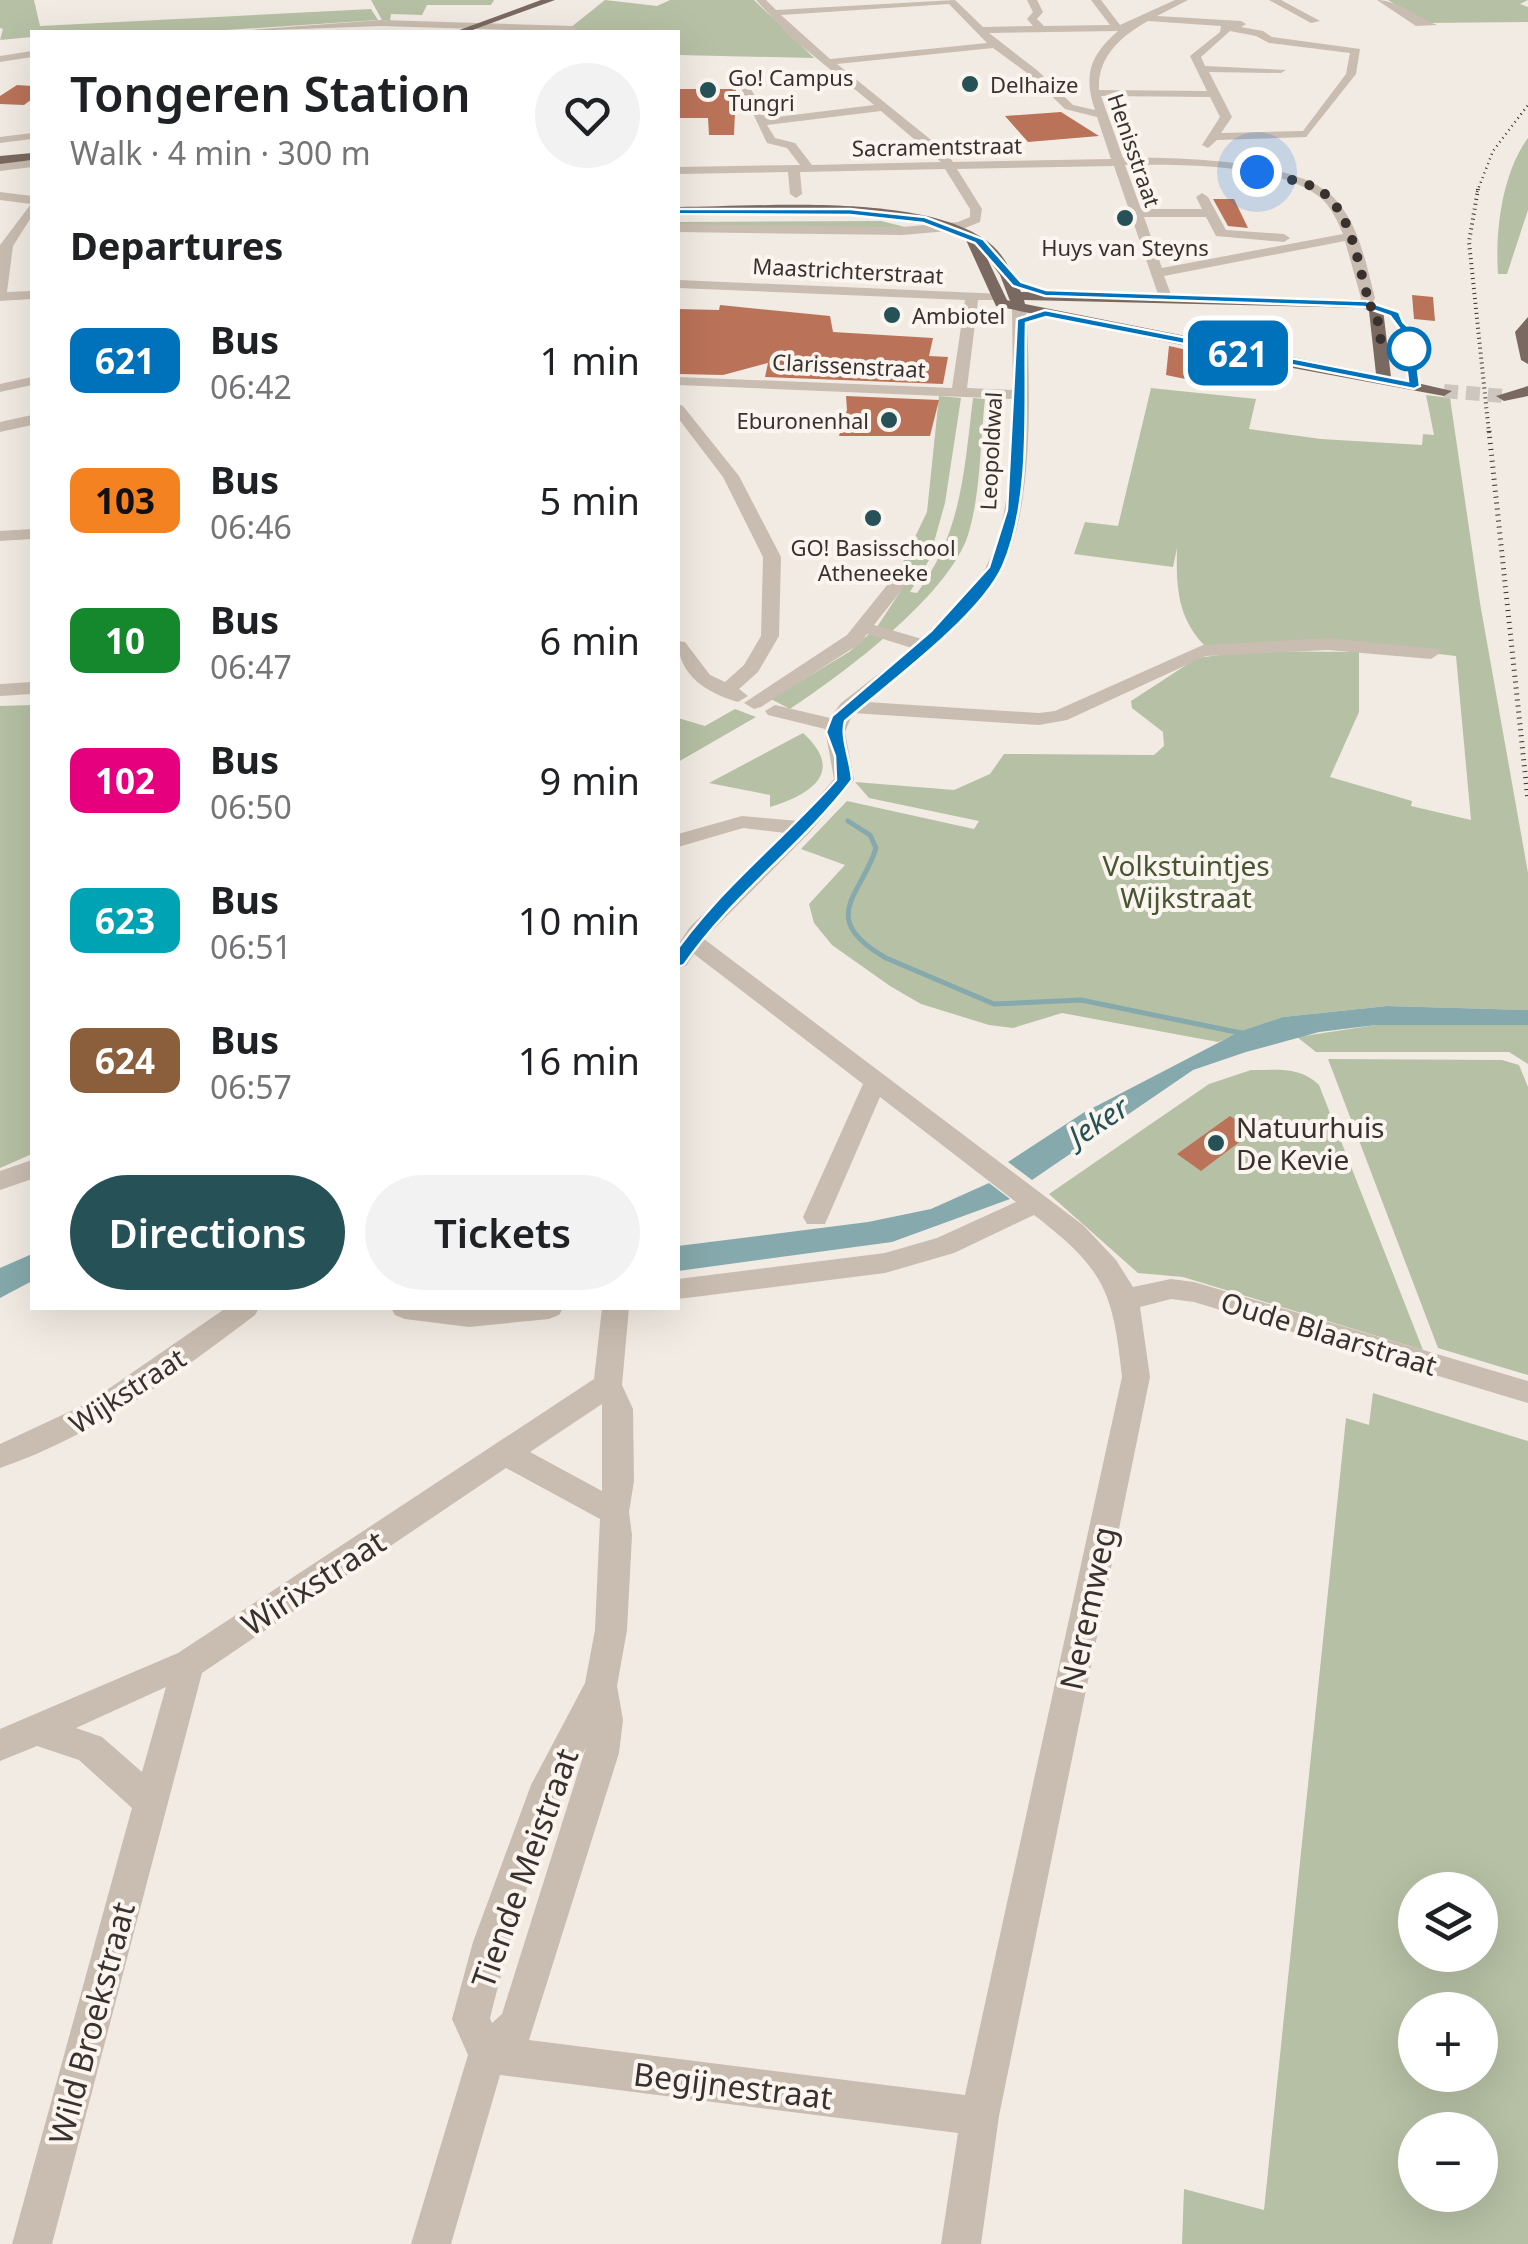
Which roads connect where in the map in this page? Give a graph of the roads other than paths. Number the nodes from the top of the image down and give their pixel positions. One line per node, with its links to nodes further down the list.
1 (550, 0): 14 (main road)
2 (761, 0): 9 (street)
3 (1032, 0): 15 (street)
4 (1096, 0): 21 (street)
5 (1183, 0): 10 (street)
6 (1274, 0): 11 (street)
7 (1382, 0): 12 (street)
8 (950, 1): 9 (street); 20 (street)
9 (774, 13): 27 (street)
10 (1146, 18): 13 (street); 21 (street)
11 (1316, 22)
12 (1432, 25)
13 (1227, 26): 17 (street); 24 (street); 28 (street)
14 (474, 27): 16 (street); 18 (street); 19 (main road)
15 (1040, 28): 20 (street); 21 (street)
16 (572, 29)
17 (1294, 29)
18 (260, 30)
19 (465, 30)
20 (982, 30): 22 (street)
21 (1120, 30): 22 (street); 31 (street, Henisstraat)
22 (994, 42): 27 (street); 34 (street)
23 (1369, 42): 24 (street)
24 (1355, 49): 37 (street)
25 (30, 54): 26 (street)
26 (0, 59)
27 (828, 62): 33 (street)
28 (1200, 69): 29 (street); 32 (street)
29 (1281, 70)
30 (741, 82): 35 (street)
31 (1094, 93): 32 (street); 34 (street, Henisstraat)
32 (1213, 94): 37 (street)
33 (884, 107): 35 (street); 43 (street)
34 (1098, 114): 40 (street, Henisstraat)
35 (764, 120): 44 (street)
36 (30, 136): 38 (street)
37 (1212, 138): 42 (street)
38 (0, 140)
39 (30, 159): 41 (street)
40 (1116, 161): 42 (street, Sacramentstraat); 43 (street, Sacramentstraat); 52 (street, Henisstraat)
41 (0, 162)
42 (1198, 162): 56 (street, Sacramentstraat)
43 (949, 166): 44 (street, Sacramentstraat); 54 (street)
44 (801, 169): 45 (street, Sacramentstraat); 46 (street)
45 (680, 171)
46 (796, 194)
47 (0, 196): 49 (street)
48 (1202, 196): 53 (street)
49 (30, 204)
50 (30, 207): 63 (street)
51 (680, 212): 54 (main road)
52 (1136, 213): 53 (street); 59 (street, Henisstraat)
53 (1210, 213): 58 (street)
54 (944, 226): 55 (street); 57 (main road)
55 (680, 228)
56 (1350, 236): 58 (street); 67 (street, Sacramentstraat)
57 (970, 237): 60 (main road); 68 (main road)
58 (1317, 240): 59 (street)
59 (1158, 273): 66 (street, Henisstraat)
60 (1008, 274): 64 (main road); 68 (main road)
61 (680, 284): 65 (street, Maastrichterstraat)
62 (30, 294): 63 (street)
63 (0, 295)
64 (1062, 295): 66 (main road); 68 (main road)
65 (972, 296): 68 (street, Maastrichterstraat); 78 (street, Leopoldwal)
66 (1165, 297): 67 (main road)
67 (1366, 304): 73 (main road)
68 (1011, 305): 69 (street, Maastrichterstraat); 71 (street, Leopoldwal); 71 (street, Leopoldwal)
69 (1045, 314): 73 (main road)
70 (1528, 321): 72 (main road)
71 (1020, 348): 80 (street, Leopoldwal)
72 (1528, 360)
73 (1384, 380): 77 (main road)
74 (680, 381): 78 (street, Clarissenstraat)
75 (29, 382): 76 (street)
76 (0, 388)
77 (1444, 391)
78 (959, 392): 80 (street, Clarissenstraat)
79 (1526, 394): 81 (main road)
80 (1018, 396): 89 (street, Leopoldwal)
81 (1504, 396)
82 (680, 412): 96 (street)
83 (30, 420): 84 (street)
84 (0, 427)
85 (30, 534): 86 (street)
86 (0, 536)
87 (902, 578): 88 (street)
88 (866, 628): 89 (street); 97 (street)
89 (923, 645): 98 (street, Leopoldwal)
90 (680, 649): 92 (street)
91 (1431, 654): 98 (street)
92 (704, 679): 93 (street); 96 (street)
93 (680, 683)
94 (30, 688): 95 (street)
95 (0, 690)
96 (726, 691): 97 (street)
97 (764, 707): 99 (street)
98 (848, 707): 99 (street, Leopoldwal)
99 (835, 725): 100 (street, Neremweg)
100 (803, 828): 101 (street); 102 (street, Neremweg)
101 (680, 840)
102 (685, 951): 103 (street, Neremweg)
103 (879, 1080): 106 (street, Neremweg); 107 (street)
104 (30, 1170): 105 (street)
105 (0, 1181)
106 (1030, 1198): 108 (street); 109 (street, Neremweg)
107 (816, 1217)
108 (680, 1289)
109 (1128, 1299): 115 (street, Oude Blaarstraat); 125 (street, Neremweg)
110 (241, 1310): 117 (street, Wijkstraat)
111 (422, 1310): 112 (street)
112 (529, 1310)
113 (615, 1310): 114 (street, Tiende Meistraat)
114 (608, 1385): 116 (street, Wirixstraat); 118 (street, Tiende Meistraat)
115 (1528, 1392)
116 (506, 1454): 118 (street); 119 (street, Wirixstraat)
117 (0, 1456)
118 (614, 1512): 120 (street, Tiende Meistraat)
119 (188, 1664): 121 (street, Wirixstraat); 123 (street, Wild Broekstraat)
120 (601, 1686): 124 (street, Tiende Meistraat); 124 (street, Tiende Meistraat)
121 (38, 1731): 122 (street, Wirixstraat); 123 (street)
122 (0, 1745)
123 (150, 1802): 126 (street, Wild Broekstraat)
124 (487, 2054): 125 (street, Begijnestraat); 127 (street, Tiende Meistraat)
125 (980, 2116): 128 (street, Neremweg)
126 (32, 2244)
127 (432, 2244)
128 (961, 2244)

